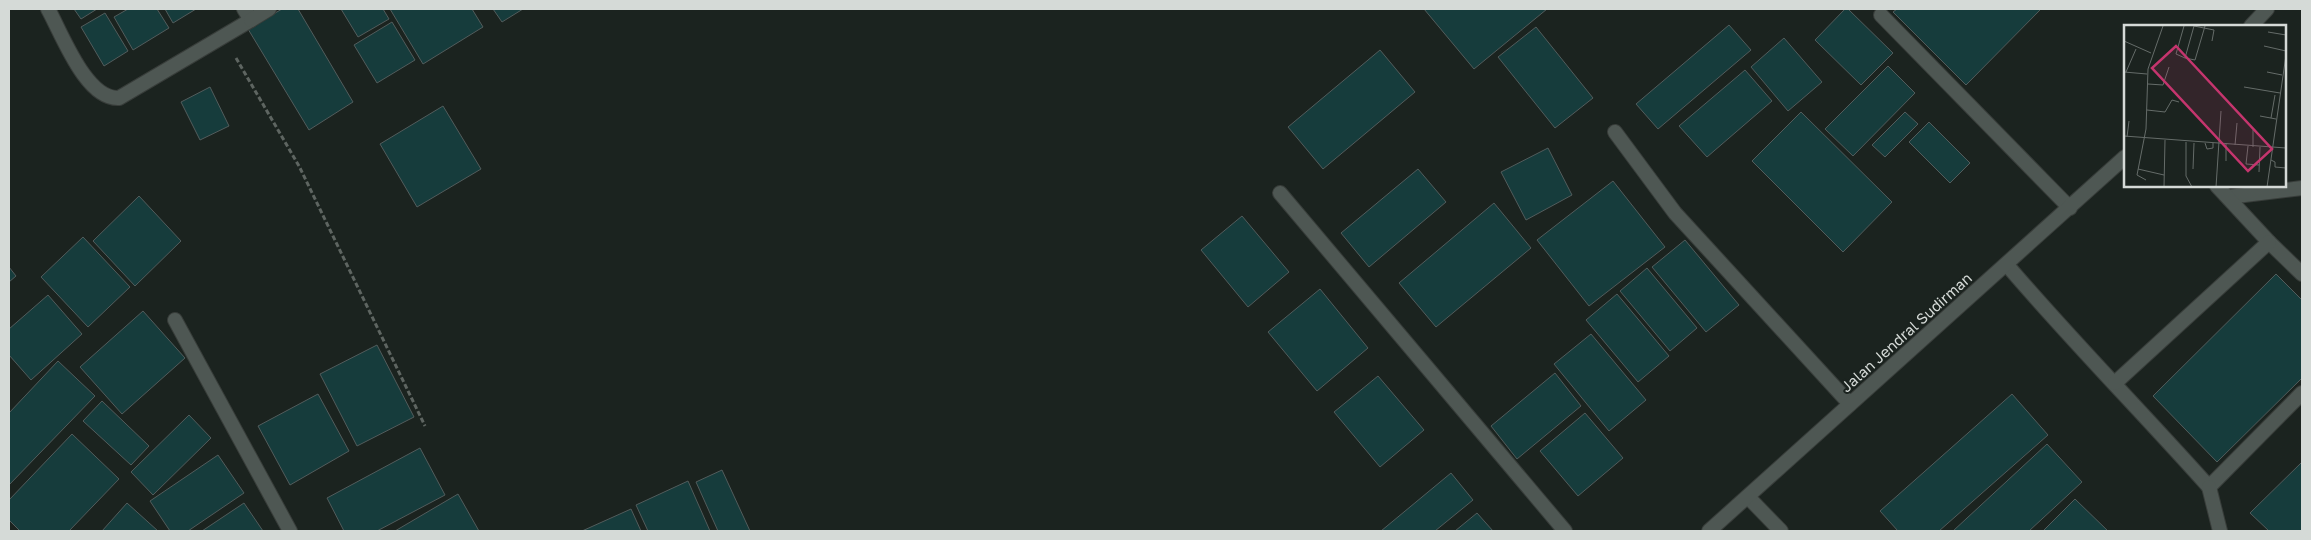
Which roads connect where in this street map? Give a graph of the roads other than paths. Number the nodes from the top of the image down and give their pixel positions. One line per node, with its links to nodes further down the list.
1 (48, 9): 4 (street)
2 (269, 9): 4 (street)
3 (2267, 9): 6 (street)
4 (247, 14)
5 (1881, 15): 13 (street)
6 (2252, 25)
7 (1615, 132): 20 (street)
8 (2124, 158): 13 (street, Jalan Jendral Sudirman)
9 (2219, 188): 12 (street)
10 (2302, 188): 12 (street)
11 (1280, 193): 24 (street)
12 (2228, 197): 14 (street)
13 (2070, 208): 15 (street, Jalan Jendral Sudirman)
14 (2269, 242): 16 (street); 18 (street)
15 (2007, 265): 18 (street); 20 (street, Jalan Jendral Sudirman)
16 (2302, 274)
17 (175, 320): 23 (street)
18 (2115, 383): 21 (street)
19 (2302, 393): 21 (street)
20 (1850, 404): 22 (street, Jalan Jendral Sudirman)
21 (2209, 486): 27 (street)
22 (1748, 497): 25 (street, Jalan Jendral Sudirman); 26 (street)
23 (290, 531)
24 (1565, 531)
25 (1709, 531)
26 (1780, 531)
27 (2220, 531)

